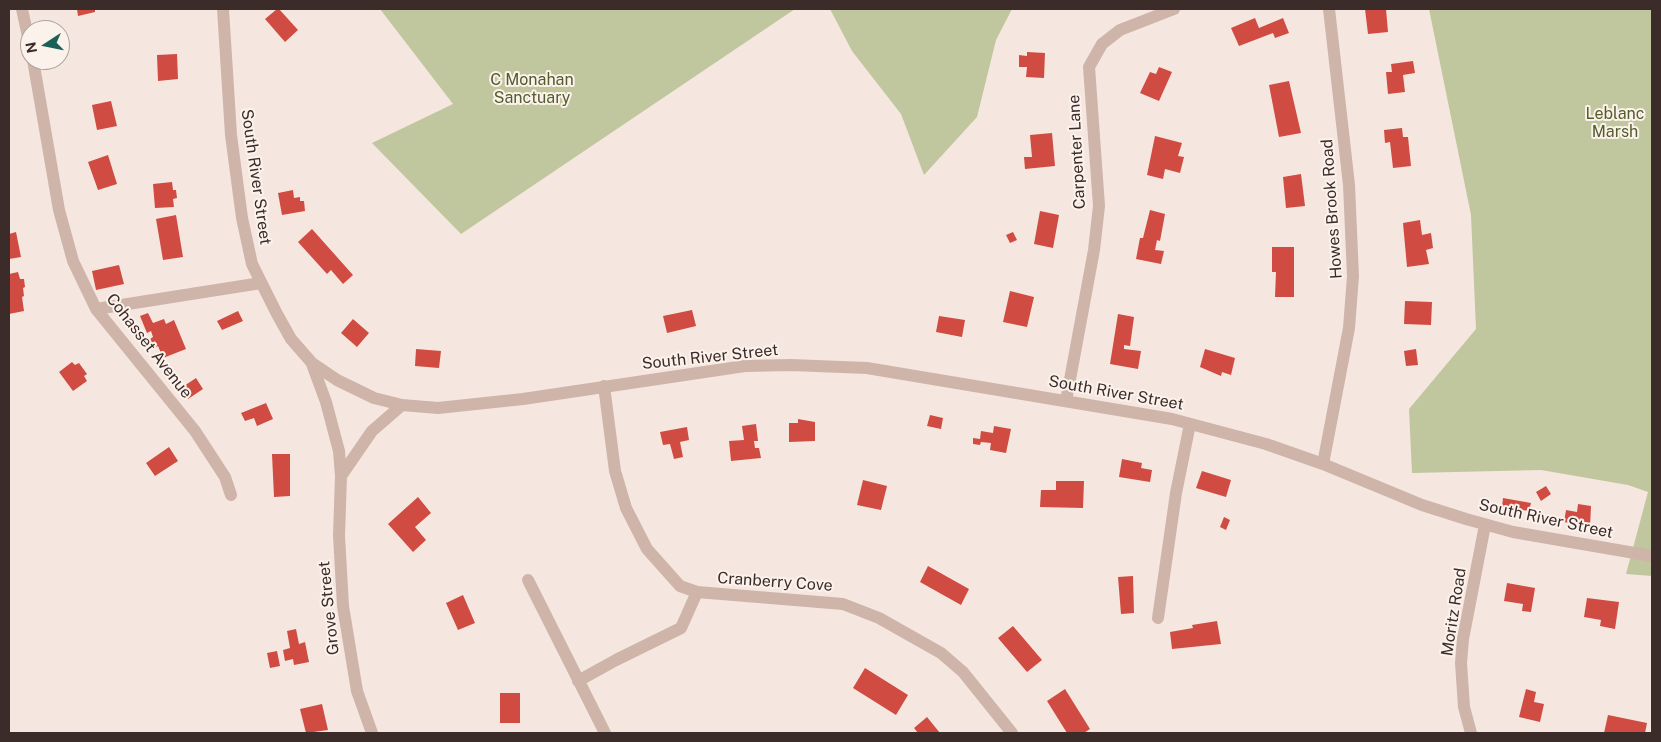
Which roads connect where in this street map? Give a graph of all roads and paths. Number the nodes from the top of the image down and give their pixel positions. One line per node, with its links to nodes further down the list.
1 (223, 9): 5 (street, South River Street)
2 (1174, 9): 9 (street, Carpenter Lane)
3 (1329, 9): 12 (street, Howes Brook Road)
4 (34, 70): 6 (street, Cohasset Avenue)
5 (261, 283): 6 (street); 7 (street, South River Street)
6 (96, 309): 14 (street, Cohasset Avenue)
7 (312, 363): 10 (street, South River Street); 13 (street, Grove Street)
8 (604, 386): 9 (street, South River Street); 10 (street, South River Street); 18 (street, Cranberry Cove)
9 (1066, 400): 11 (street, South River Street)
10 (402, 406): 13 (street)
11 (1190, 424): 12 (street, South River Street); 19 (street)
12 (1323, 464): 15 (street, South River Street)
13 (341, 476): 21 (street, Grove Street)
14 (231, 495)
15 (1485, 525): 16 (street, South River Street); 24 (street, Moritz Road)
16 (1652, 556)
17 (528, 580): 20 (street)
18 (697, 592): 20 (street, Cranberry Cove); 23 (street, Cranberry Cove)
19 (1158, 618)
20 (578, 681): 22 (street)
21 (372, 733)
22 (605, 733)
23 (1012, 733)
24 (1470, 733)

